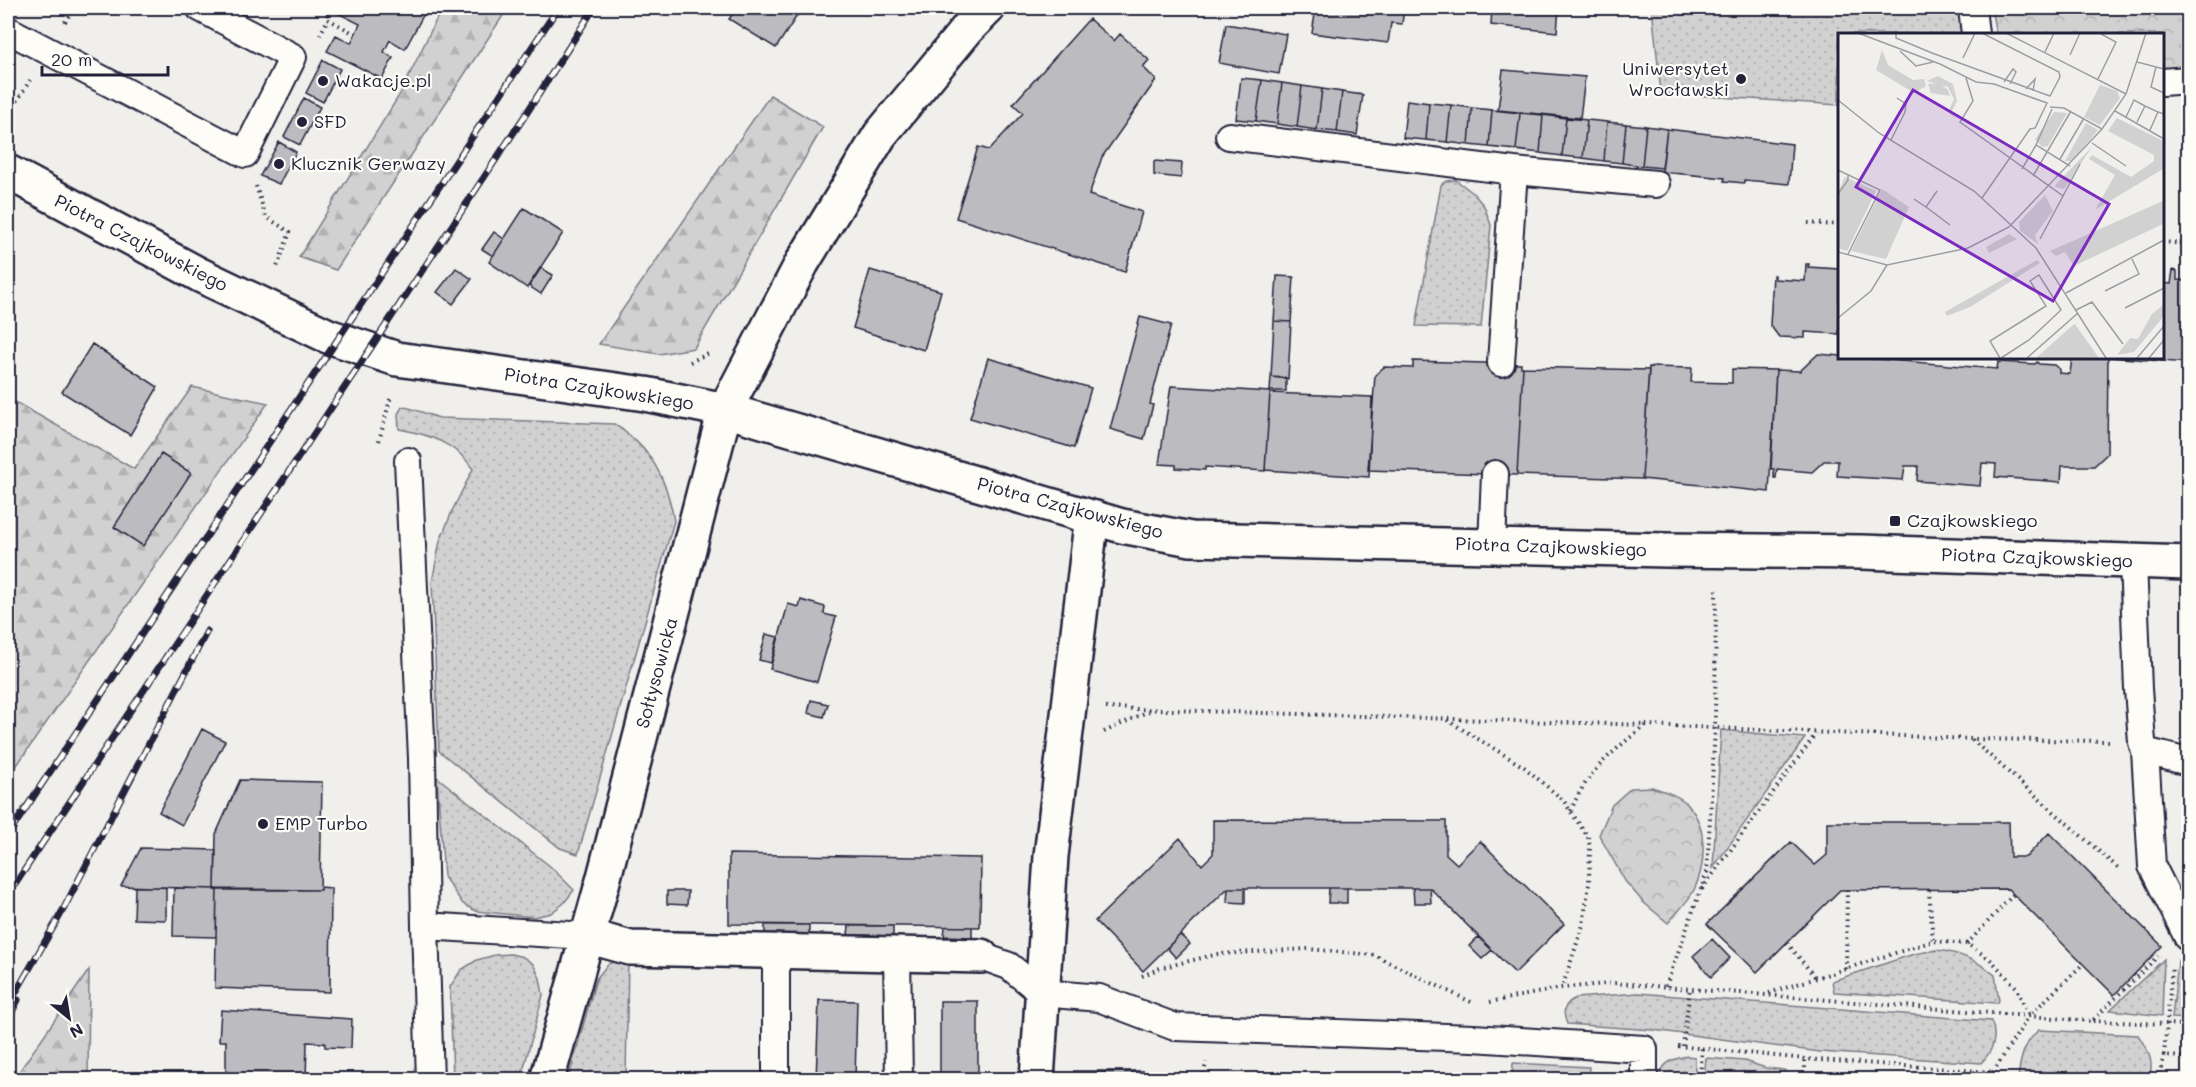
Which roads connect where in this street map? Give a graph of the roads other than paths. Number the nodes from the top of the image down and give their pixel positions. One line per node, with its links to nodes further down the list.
1 (200, 8): 4 (lane)
2 (988, 8): 13 (street, Sołtysowicka)
3 (1972, 8): 5 (lane)
4 (8, 30)
5 (1975, 33)
6 (2188, 80): 7 (lane)
7 (2163, 82)
8 (1229, 136): 9 (lane)
9 (1514, 171): 11 (lane); 12 (lane)
10 (8, 172): 13 (street, Piotra Czajkowskiego)
11 (1656, 184)
12 (1501, 363)
13 (725, 410): 16 (street, Piotra Czajkowskiego); 23 (street, Sołtysowicka)
14 (408, 461): 22 (lane)
15 (1495, 474): 17 (lane)
16 (1095, 518): 17 (street, Piotra Czajkowskiego); 28 (street)
17 (1492, 545): 18 (street, Piotra Czajkowskiego)
18 (2133, 561): 19 (street, Piotra Czajkowskiego); 20 (lane)
19 (2188, 563)
20 (2144, 746): 21 (lane); 24 (lane)
21 (2188, 762)
22 (425, 926): 23 (lane); 29 (lane)
23 (587, 936): 25 (street); 30 (street, Sołtysowicka)
24 (2177, 943)
25 (776, 952): 26 (street); 31 (lane)
26 (897, 954): 27 (street); 32 (lane)
27 (981, 956): 28 (lane)
28 (1042, 993): 33 (street); 34 (lane)
29 (430, 1080)
30 (547, 1080)
31 (776, 1080)
32 (899, 1080)
33 (1037, 1080)
34 (1644, 1080)

